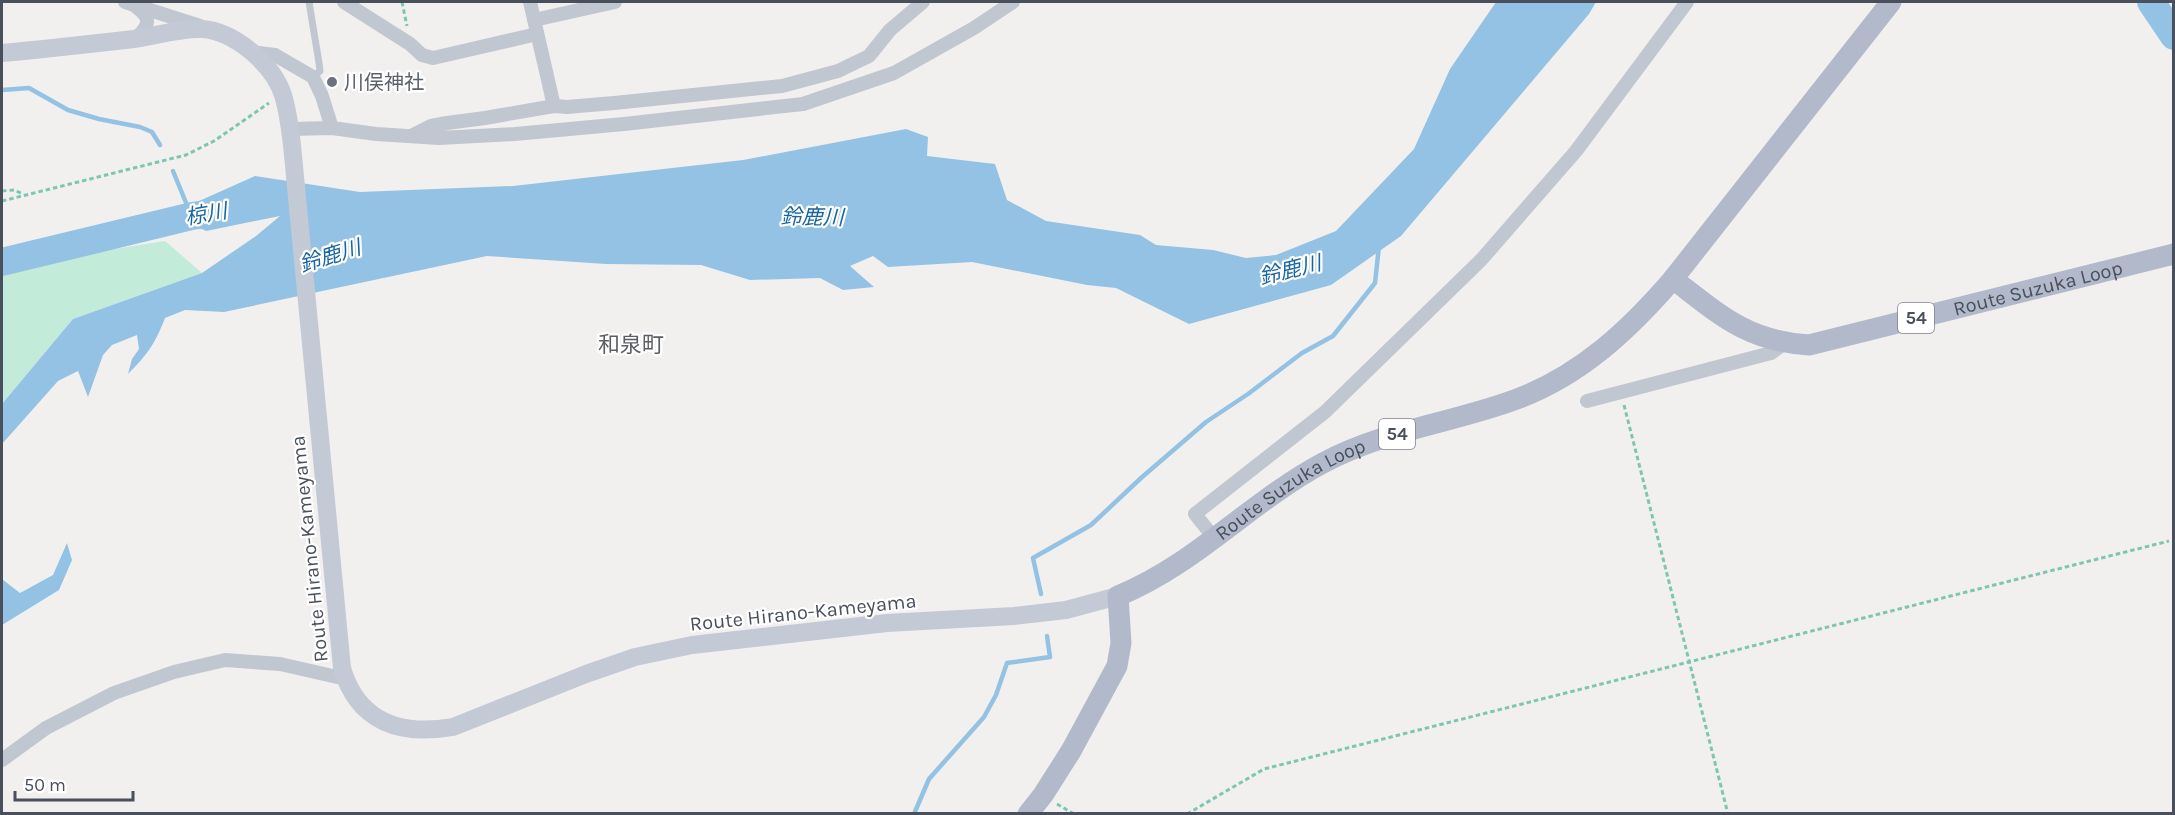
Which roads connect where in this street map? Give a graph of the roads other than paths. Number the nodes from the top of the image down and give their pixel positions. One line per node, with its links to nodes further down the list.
1 (309, 2): 15 (lane)
2 (344, 2): 10 (street)
3 (530, 2): 10 (street)
4 (615, 2): 10 (street)
5 (923, 2): 16 (street)
6 (1013, 2): 18 (street)
7 (1687, 2): 24 (street)
8 (1891, 2): 21 (main road, Route Suzuka Loop / 54)
9 (129, 3): 11 (street); 12 (street)
10 (536, 27): 16 (street)
11 (222, 33): 12 (main road, Route Hirano-Kameyama); 13 (main road, Route Hirano-Kameyama)
12 (136, 38): 14 (main road, Route Hirano-Kameyama)
13 (252, 52): 15 (street); 19 (main road, Route Hirano-Kameyama)
14 (2, 53)
15 (313, 77): 17 (street)
16 (554, 106): 18 (street)
17 (332, 128): 18 (street); 19 (street)
18 (413, 135)
19 (291, 137): 26 (main road, Route Hirano-Kameyama)
20 (2174, 254): 22 (main road, Route Suzuka Loop / 54)
21 (1673, 279): 22 (main road, Route Suzuka Loop / 54); 24 (main road, Route Suzuka Loop / 54)
22 (1785, 343): 23 (street)
23 (1587, 401)
24 (1215, 538): 25 (main road, Route Suzuka Loop / 54)
25 (1118, 596): 26 (main road, Route Hirano-Kameyama); 28 (main road)
26 (344, 673): 27 (street)
27 (2, 760)
28 (1028, 813)

